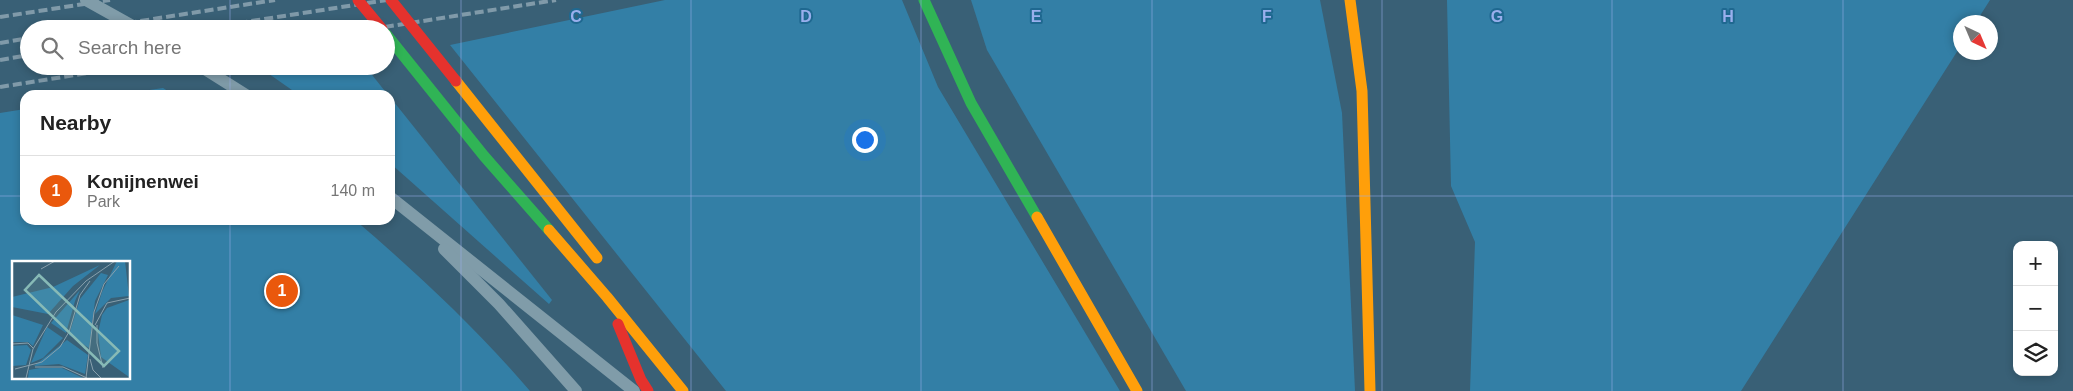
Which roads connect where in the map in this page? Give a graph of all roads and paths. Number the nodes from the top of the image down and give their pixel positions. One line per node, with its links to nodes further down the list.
1 (86, 0): 6 (lane, bridge)
2 (358, 0): 7 (highway, bridge)
3 (391, 0): 13 (highway, bridge)
4 (1350, 0): 20 (highway)
5 (926, 5): 19 (highway)
6 (122, 20)
7 (375, 20)
8 (395, 45): 14 (highway)
9 (214, 75): 10 (lane)
10 (238, 90)
11 (395, 201): 12 (lane)
12 (404, 208): 15 (lane); 16 (lane)
13 (604, 267)
14 (607, 297): 17 (highway); 18 (highway)
15 (576, 391)
16 (634, 391)
17 (648, 391)
18 (683, 391)
19 (1136, 391)
20 (1370, 391)

